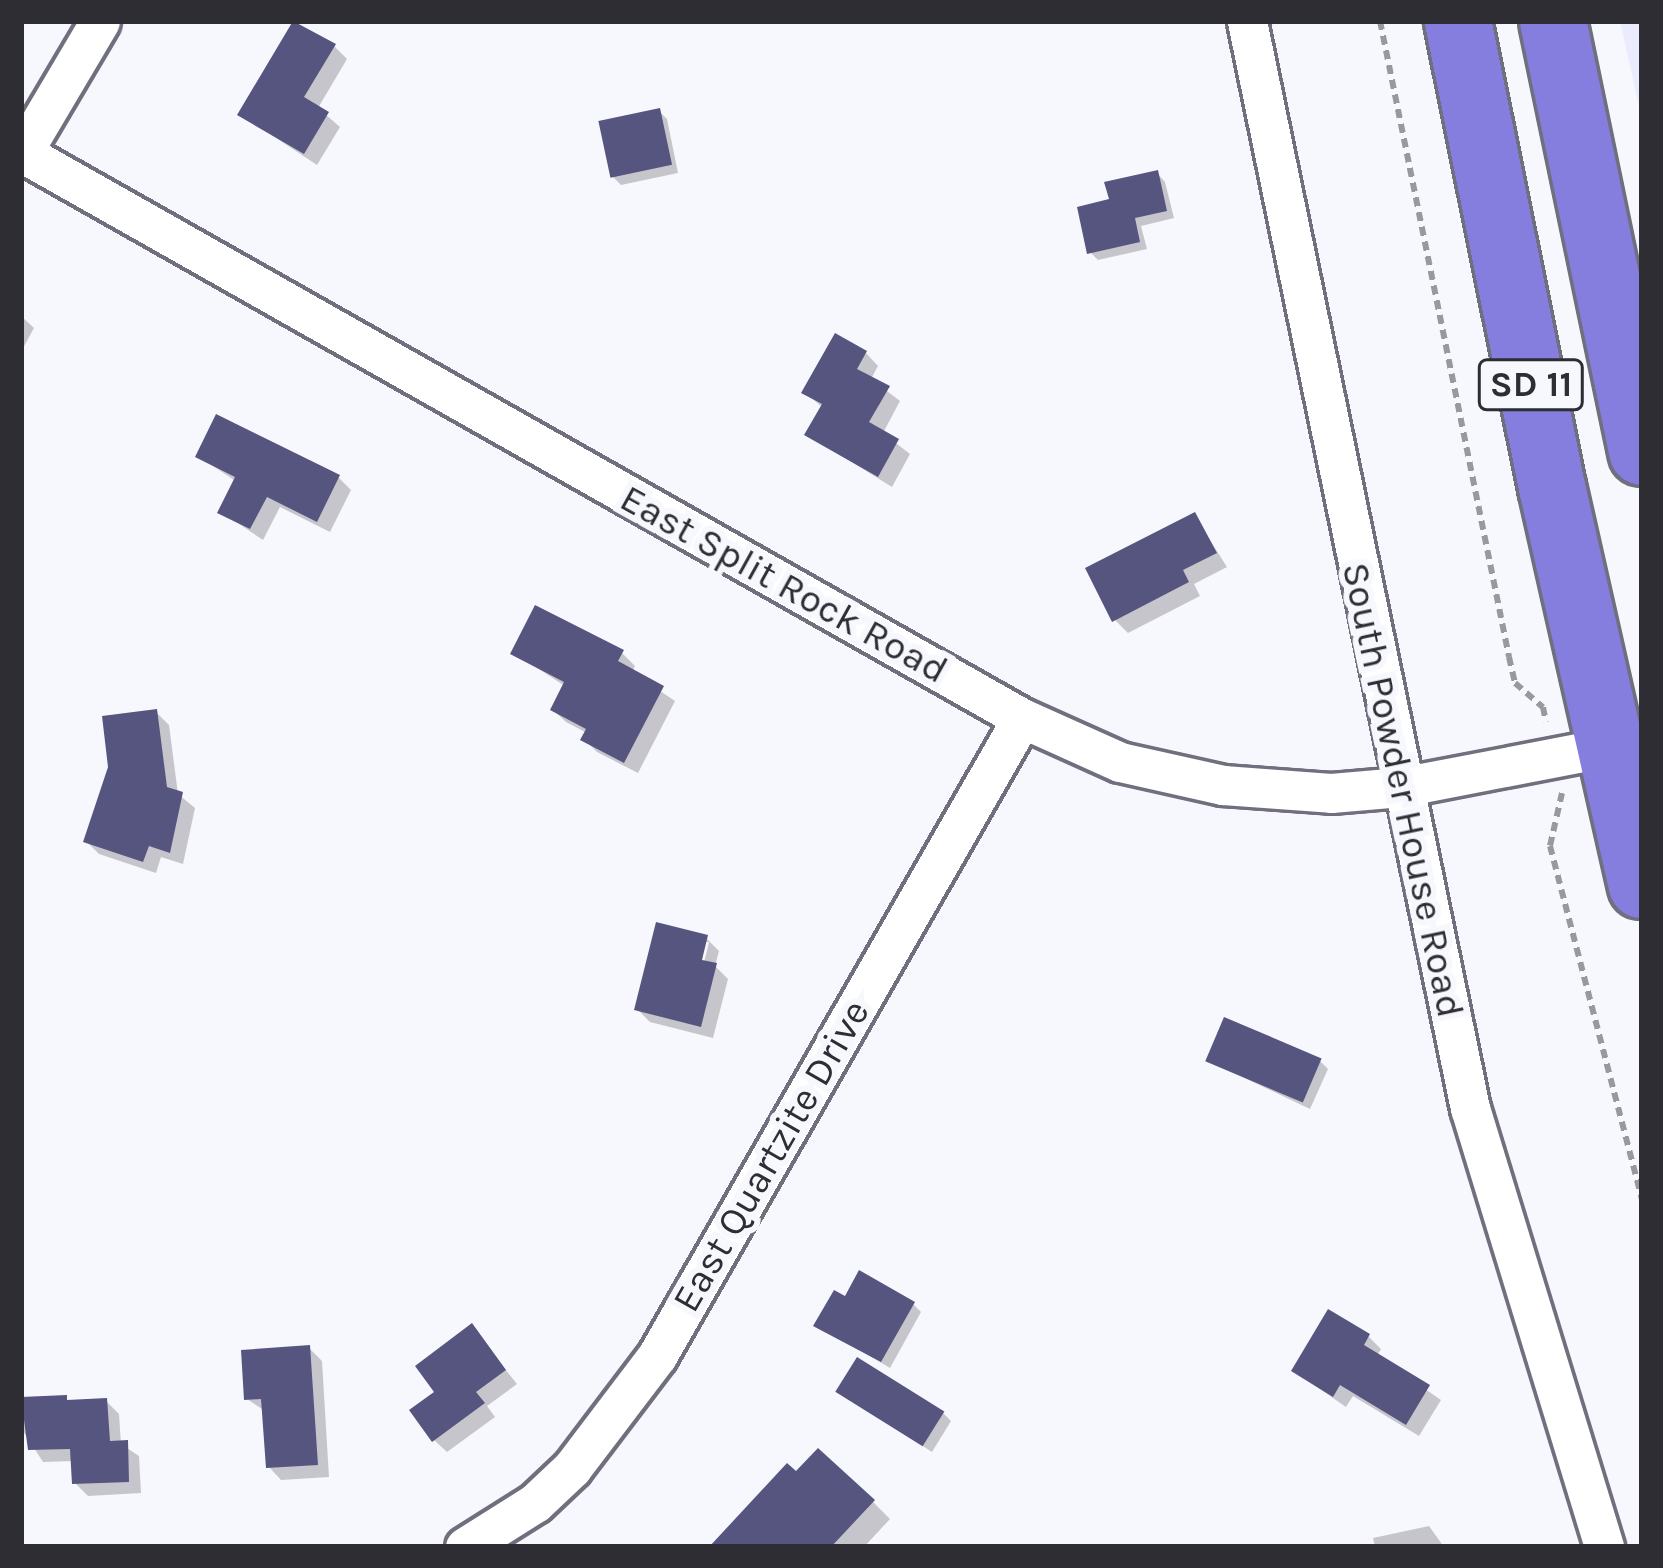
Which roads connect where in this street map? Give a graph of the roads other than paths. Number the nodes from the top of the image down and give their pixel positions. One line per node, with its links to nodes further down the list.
1 (100, 21): 5 (street)
2 (1247, 21): 9 (street, South Powder House Road)
3 (1458, 21): 8 (highway, SD 11)
4 (1553, 21): 6 (highway, SD 11)
5 (22, 153): 7 (street, East Split Rock Road)
6 (1642, 452)
7 (1022, 718): 9 (street, East Split Rock Road); 11 (street, East Quartzite Drive)
8 (1610, 747): 9 (street, East Split Rock Road); 10 (highway, SD 11)
9 (1401, 787): 12 (street, South Powder House Road)
10 (1642, 885)
11 (465, 1547)
12 (1604, 1547)

